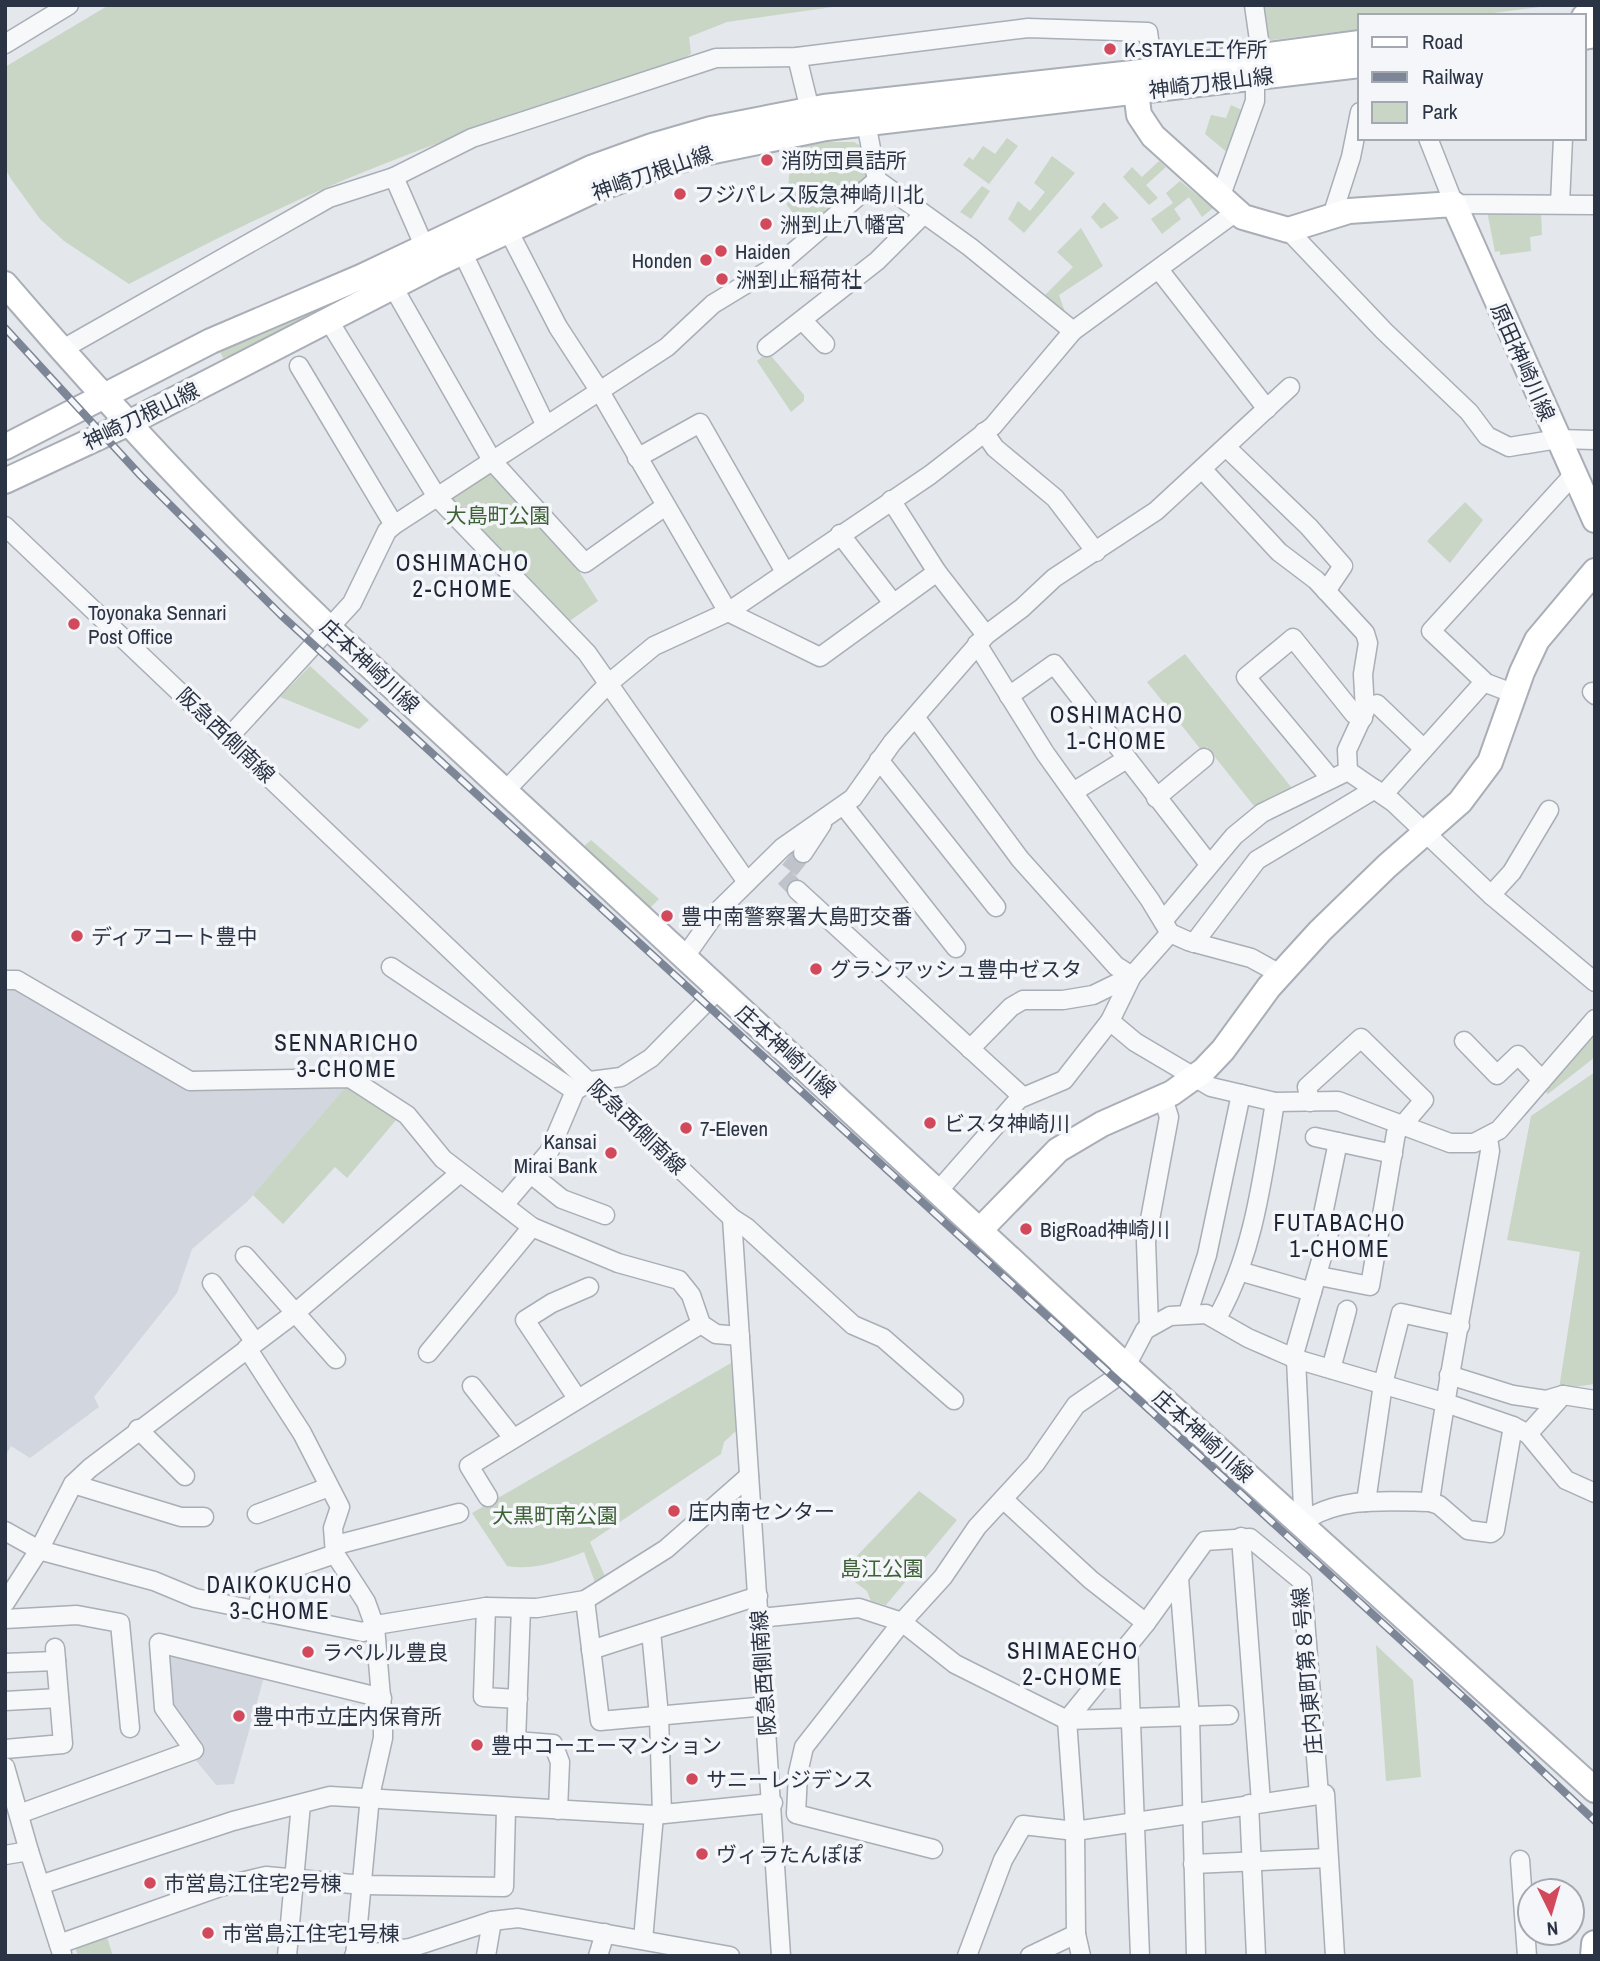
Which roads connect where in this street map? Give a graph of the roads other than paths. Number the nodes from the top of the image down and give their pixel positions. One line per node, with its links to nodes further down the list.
1 (69, 5): 4 (street)
2 (1254, 5): 7 (street)
3 (1358, 43): 7 (street, 神崎刀根山線)
4 (5, 44)
5 (797, 57): 8 (street); 9 (street); 14 (street)
6 (1358, 65): 7 (street, 神崎刀根山線)
7 (1258, 66): 8 (street, 神崎刀根山線); 18 (street)
8 (1141, 78): 10 (street, 神崎刀根山線); 18 (street)
9 (810, 110): 10 (street, 神崎刀根山線); 24 (street, 神崎刀根山線)
10 (864, 114): 15 (street); 22 (street, 神崎刀根山線)
11 (1358, 122): 21 (street)
12 (1429, 140): 16 (street)
13 (1563, 140): 17 (street)
14 (394, 177): 25 (street); 34 (street)
15 (877, 180): 20 (street); 37 (street)
16 (1454, 204): 17 (street); 21 (street); 43 (street, 原田神崎川線)
17 (1560, 204): 19 (street)
18 (1228, 205): 23 (street); 26 (street)
19 (1595, 205)
20 (923, 215): 30 (street); 31 (street)
21 (1332, 216): 23 (street)
22 (508, 230): 24 (street, 神崎刀根山線); 37 (street)
23 (1288, 230): 43 (street)
24 (458, 242): 25 (street, 神崎刀根山線); 41 (street)
25 (429, 256): 27 (street, 神崎刀根山線)
26 (1160, 271): 31 (street); 39 (street)
27 (388, 277): 29 (street, 神崎刀根山線); 38 (street, 神崎刀根山線); 48 (street)
28 (5, 284): 34 (street, 庄本神崎川線)
29 (329, 321): 40 (street, 神崎刀根山線); 52 (street)
30 (803, 321): 32 (street); 33 (street)
31 (1073, 331): 42 (street)
32 (825, 344)
33 (767, 347)
34 (61, 349): 38 (street, 庄本神崎川線)
35 (299, 366): 56 (street)
36 (1290, 387): 39 (street)
37 (598, 390): 41 (street); 47 (street)
38 (100, 396): 40 (street, 庄本神崎川線); 45 (street, 神崎刀根山線)
39 (1267, 409): 46 (street)
40 (127, 424): 51 (street, 神崎刀根山線); 66 (street, 庄本神崎川線)
41 (546, 426): 48 (street)
42 (984, 432): 53 (street); 59 (street)
43 (1558, 439): 44 (street); 50 (street, 原田神崎川線)
44 (1595, 440)
45 (5, 447)
46 (1226, 447): 49 (street); 63 (street)
47 (636, 458): 54 (street); 61 (street)
48 (493, 462): 52 (street); 54 (street)
49 (1202, 469): 59 (street); 63 (street)
50 (1575, 473): 55 (street, 原田神崎川線); 68 (street)
51 (5, 481)
52 (436, 497): 56 (street); 69 (street)
53 (891, 500): 58 (street); 62 (street)
54 (664, 507): 65 (street)
55 (1595, 520)
56 (394, 525): 66 (street)
57 (5, 526): 75 (street, 阪急西側南線)
58 (840, 534): 61 (street); 64 (street)
59 (1096, 552): 67 (street)
60 (1595, 571): 70 (street)
61 (785, 572): 65 (street)
62 (937, 572): 64 (street); 67 (street)
63 (1326, 591): 74 (street)
64 (893, 603): 65 (street)
65 (728, 612): 69 (street)
66 (329, 628): 75 (street); 82 (street, 庄本神崎川線)
67 (981, 639): 71 (street); 73 (street)
68 (1485, 682): 70 (street); 76 (street)
69 (608, 684): 82 (street); 92 (street)
70 (1515, 694): 89 (street)
71 (1009, 696): 79 (street); 83 (street)
72 (1377, 704): 76 (street)
73 (915, 717): 78 (street); 102 (street)
74 (1363, 718): 80 (street); 81 (street)
75 (229, 737): 112 (street, 阪急西側南線)
76 (1424, 749): 84 (street)
77 (1204, 758): 85 (street)
78 (879, 760): 86 (street); 95 (street)
79 (1125, 760): 83 (street); 85 (street)
80 (1348, 771): 81 (street); 84 (street)
81 (1331, 779): 91 (street)
82 (504, 792): 99 (street, 庄本神崎川線)
83 (1073, 792): 96 (street)
84 (1379, 792): 89 (street); 97 (street)
85 (1156, 798): 91 (street)
86 (844, 806): 88 (street); 98 (street)
87 (1549, 810): 94 (street)
88 (823, 822): 90 (street); 92 (street)
89 (1424, 834): 94 (street); 101 (street)
90 (803, 853)
91 (1209, 864): 96 (street)
92 (747, 882): 99 (street)
93 (797, 890): 109 (street)
94 (1491, 895): 104 (street)
95 (996, 907)
96 (1167, 927): 97 (street); 102 (street)
97 (1194, 943): 101 (street)
98 (956, 948)
99 (684, 958): 105 (street, 庄本神崎川線)
100 (391, 967): 112 (street)
101 (1280, 974): 110 (street)
102 (1132, 976): 107 (street); 109 (street)
103 (5, 980): 123 (street)
104 (1595, 982)
105 (719, 989): 112 (street); 125 (street, 庄本神崎川線)
106 (1595, 1019): 111 (street)
107 (1110, 1021): 110 (street); 114 (street)
108 (1464, 1041): 111 (street)
109 (970, 1049): 114 (street)
110 (1194, 1078): 113 (street); 115 (street)
111 (1542, 1080): 120 (street)
112 (582, 1086): 124 (street); 128 (street, 阪急西側南線)
113 (1241, 1094): 116 (street); 138 (street)
114 (1023, 1097): 125 (street)
115 (1163, 1098): 130 (street); 142 (street)
116 (1275, 1102): 117 (street); 132 (street)
117 (1310, 1102): 118 (street); 118 (street)
118 (1401, 1125): 120 (street); 122 (street)
119 (1315, 1137): 121 (street)
120 (1488, 1138): 141 (street)
121 (1338, 1142): 122 (street); 134 (street)
122 (1393, 1154): 134 (street)
123 (460, 1173): 126 (street); 137 (street)
124 (531, 1174): 126 (street); 127 (street)
125 (939, 1190): 130 (street, 庄本神崎川線)
126 (504, 1205): 129 (street)
127 (605, 1215)
128 (732, 1218): 143 (street, 阪急西側南線); 155 (street)
129 (532, 1227): 140 (street); 145 (street)
130 (980, 1230): 148 (street, 庄本神崎川線)
131 (245, 1256): 137 (street)
132 (1239, 1271): 134 (street); 139 (street)
133 (212, 1283): 144 (street)
134 (1315, 1284): 146 (street)
135 (589, 1287): 154 (street)
136 (1347, 1310): 149 (street)
137 (295, 1313): 144 (street); 147 (street)
138 (1188, 1313): 139 (street); 142 (street)
139 (1217, 1318): 146 (street)
140 (701, 1324): 143 (street); 154 (street)
141 (1460, 1326): 150 (street); 151 (street)
142 (1149, 1327): 148 (street)
143 (740, 1336): 162 (street, 阪急西側南線)
144 (251, 1345): 158 (street); 164 (street)
145 (428, 1353)
146 (1295, 1358): 149 (street); 173 (street)
147 (336, 1359)
148 (1126, 1366): 167 (street); 173 (street, 庄本神崎川線)
149 (1331, 1369): 151 (street)
150 (1449, 1375): 153 (street); 157 (street)
151 (1383, 1384): 157 (street); 168 (street)
152 (472, 1386): 160 (street)
153 (1563, 1395): 156 (street); 159 (street)
154 (577, 1398): 160 (street)
155 (954, 1400)
156 (1595, 1400)
157 (1443, 1402): 159 (street); 169 (street)
158 (138, 1429): 161 (street); 163 (street)
159 (1520, 1430): 165 (street); 169 (street)
160 (513, 1438): 166 (street)
161 (185, 1476)
162 (750, 1476): 179 (street, 阪急西側南線); 180 (street)
163 (73, 1484): 172 (street); 176 (street)
164 (330, 1487): 171 (street); 177 (street)
165 (1595, 1493)
166 (488, 1497)
167 (1003, 1499): 187 (street); 188 (street)
168 (1366, 1502): 169 (street); 173 (street)
169 (1430, 1502)
170 (459, 1513): 177 (street)
171 (257, 1514)
172 (204, 1517)
173 (1300, 1524): 207 (street, 庄本神崎川線)
174 (5, 1531): 176 (street)
175 (1241, 1537): 178 (street); 208 (street, 庄内東町第８号線); 211 (street)
176 (39, 1550): 181 (street); 184 (street)
177 (335, 1550): 184 (street); 189 (street)
178 (1179, 1578): 188 (street); 201 (street)
179 (758, 1596): 185 (street, 阪急西側南線); 190 (street)
180 (585, 1601): 183 (street); 192 (street)
181 (5, 1603)
182 (486, 1608): 183 (street); 189 (street); 196 (street)
183 (521, 1608): 196 (street)
184 (258, 1609): 189 (street)
185 (760, 1618): 187 (street); 198 (street, 阪急西側南線)
186 (5, 1619): 204 (street)
187 (902, 1622): 203 (street); 220 (street)
188 (1146, 1623): 191 (street)
189 (375, 1627): 195 (street)
190 (651, 1631): 192 (street); 200 (street)
191 (1128, 1645): 202 (street); 203 (street)
192 (591, 1650): 200 (street)
193 (5, 1663): 194 (street)
194 (59, 1698): 197 (street); 205 (street)
195 (382, 1698): 209 (street); 216 (street)
196 (517, 1699): 214 (street)
197 (5, 1701)
198 (766, 1706): 200 (street); 210 (street, 阪急西側南線)
199 (1229, 1715): 201 (street)
200 (659, 1716): 217 (street)
201 (1190, 1718): 202 (street); 215 (street)
202 (1133, 1719): 203 (street); 218 (street)
203 (1067, 1720): 219 (street)
204 (130, 1728)
205 (5, 1749)
206 (5, 1767): 216 (street)
207 (1594, 1787)
208 (1319, 1795): 211 (street); 223 (street, 庄内東町第８号線)
209 (370, 1797): 212 (street); 213 (street); 229 (street)
210 (773, 1803): 217 (street); 243 (street, 阪急西側南線)
211 (1255, 1803): 215 (street); 225 (street)
212 (301, 1804): 227 (street); 228 (street)
213 (506, 1809): 214 (street); 229 (street)
214 (558, 1810): 217 (street)
215 (1191, 1812): 218 (street); 226 (street)
216 (19, 1814): 221 (street)
217 (658, 1815): 233 (street)
218 (1136, 1821): 219 (street); 247 (street)
219 (1075, 1831): 232 (street); 244 (street)
220 (933, 1849)
221 (29, 1851): 222 (street); 228 (street)
222 (5, 1854)
223 (1328, 1858): 225 (street); 250 (street)
224 (1520, 1860): 251 (street)
225 (1251, 1862): 226 (street); 249 (street)
226 (1193, 1864): 248 (street)
227 (293, 1880): 229 (street); 235 (street); 238 (street)
228 (40, 1885): 235 (street)
229 (363, 1885): 239 (street)
230 (492, 1921): 231 (street); 236 (street); 240 (street)
231 (605, 1933): 233 (street); 241 (street)
232 (1076, 1934): 245 (street); 246 (street)
233 (643, 1940): 237 (street)
234 (1595, 1944): 252 (main road)
235 (61, 1950)
236 (412, 1952): 239 (street)
237 (702, 1953): 242 (street)
238 (287, 1956)
239 (355, 1956)
240 (486, 1956)
241 (598, 1956)
242 (730, 1956)
243 (781, 1956)
244 (967, 1956)
245 (1030, 1956)
246 (1081, 1956)
247 (1140, 1956)
248 (1196, 1956)
249 (1256, 1956)
250 (1335, 1956)
251 (1527, 1956)
252 (1594, 1956)

